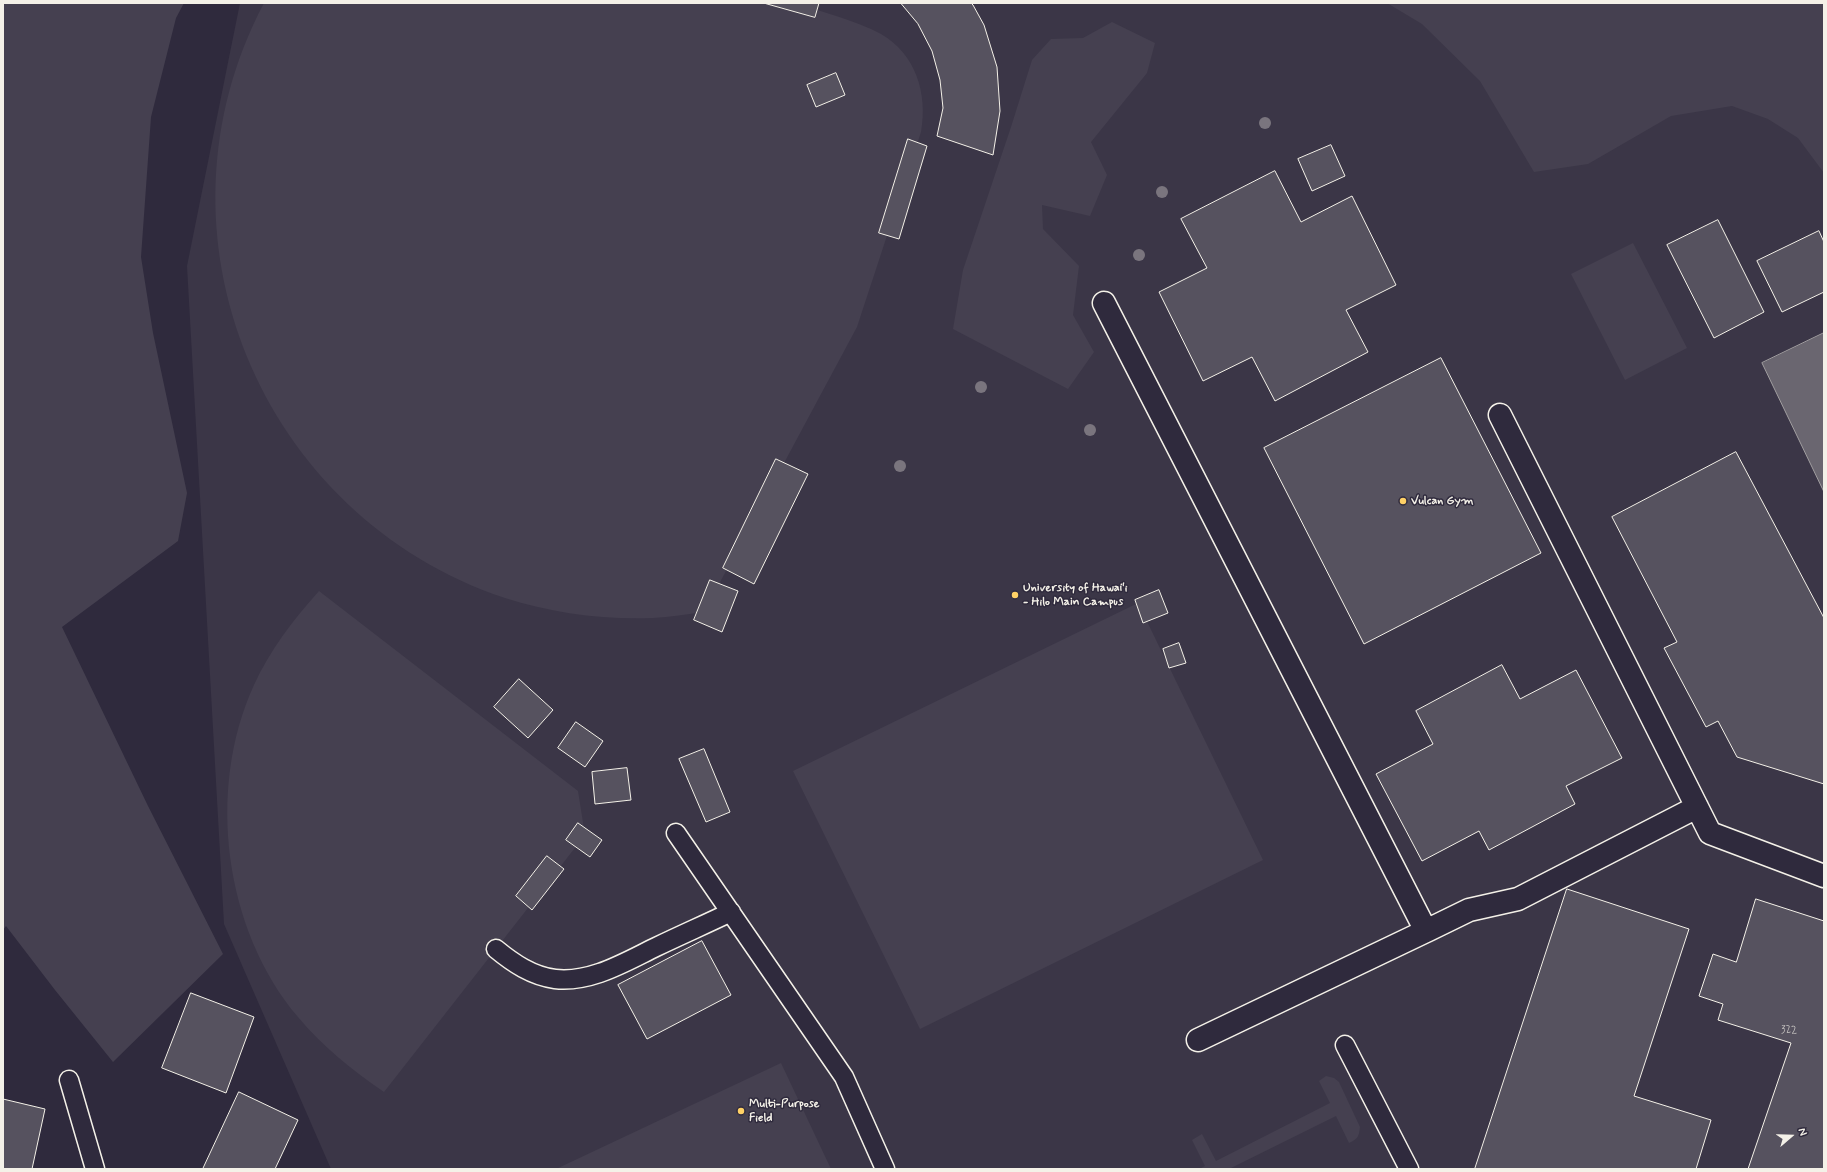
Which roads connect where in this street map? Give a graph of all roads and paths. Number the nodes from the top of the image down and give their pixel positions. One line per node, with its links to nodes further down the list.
1 (1104, 304): 7 (street)
2 (1500, 415): 3 (street)
3 (1697, 807): 5 (street); 7 (street)
4 (676, 833): 6 (lane)
5 (1824, 876)
6 (731, 912): 8 (lane); 13 (lane)
7 (1426, 931): 9 (street)
8 (496, 949)
9 (1198, 1040)
10 (1345, 1045): 14 (lane)
11 (68, 1080): 12 (lane)
12 (95, 1169)
13 (885, 1169)
14 (1408, 1169)

